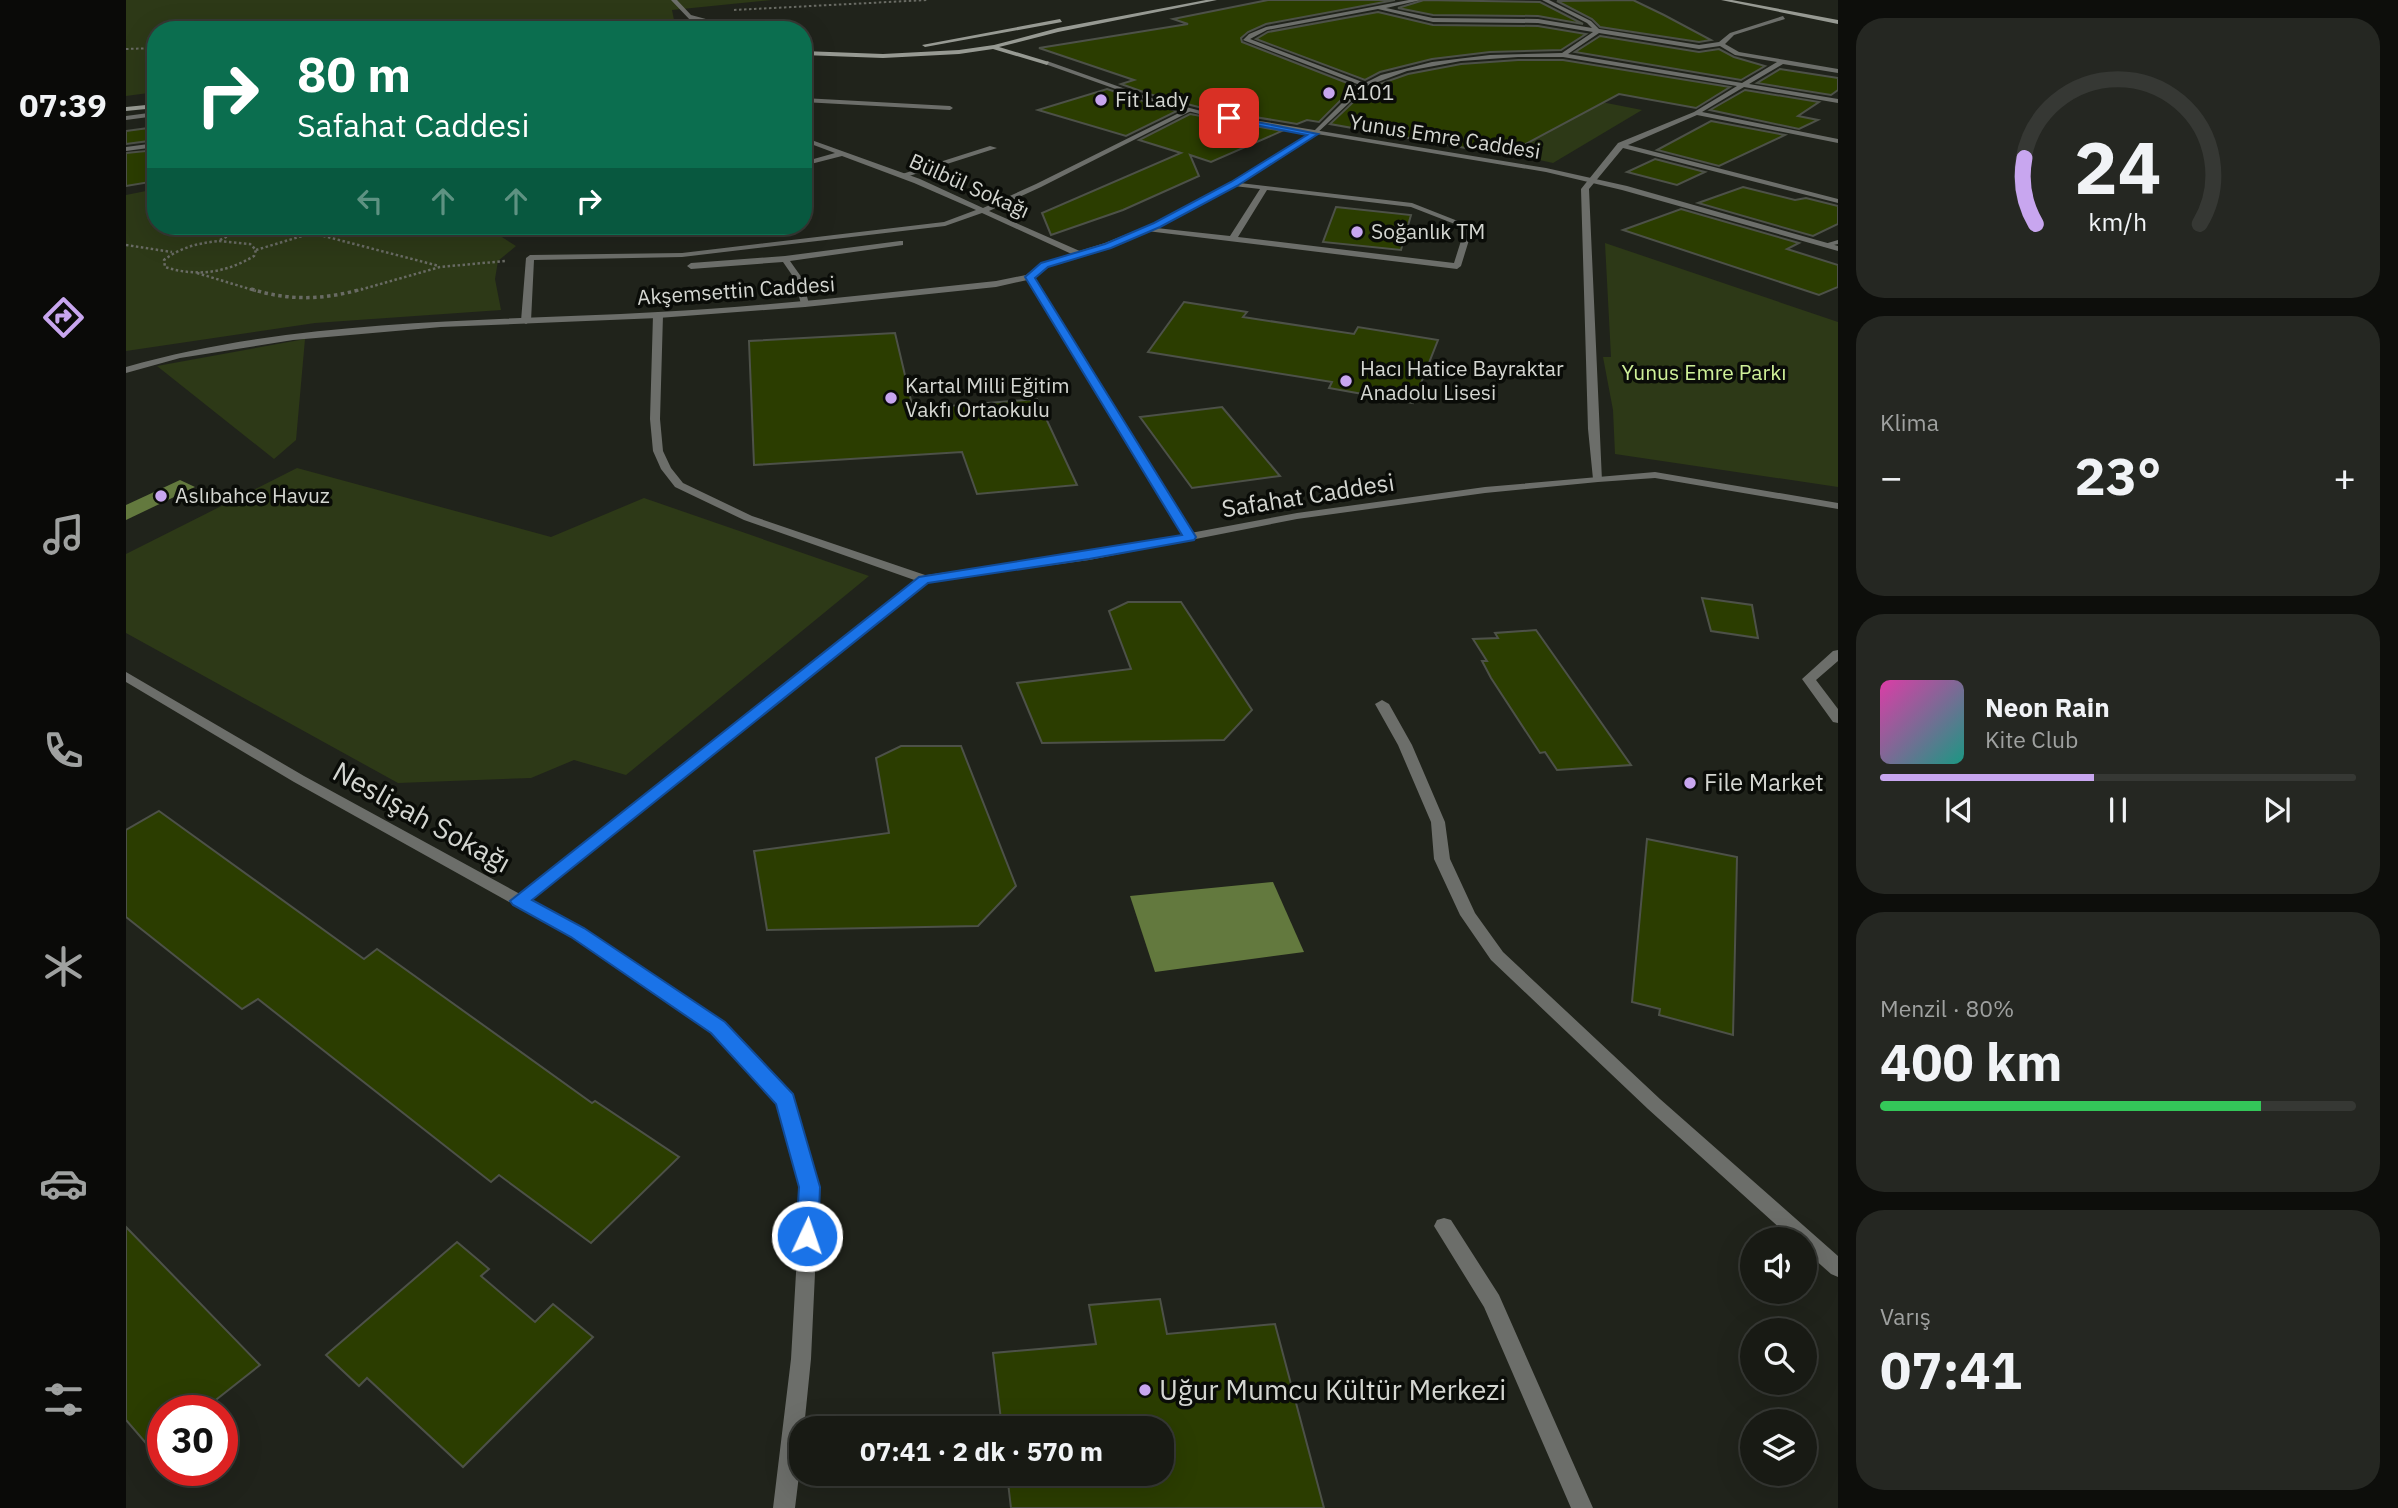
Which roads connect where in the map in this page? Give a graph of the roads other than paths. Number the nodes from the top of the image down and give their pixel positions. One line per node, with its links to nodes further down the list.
1 (674, 0): 11 (street)
2 (1172, 0): 12 (main road)
3 (1214, 0): 17 (main road)
4 (1418, 0): 8 (street)
5 (1545, 0): 14 (street)
6 (1724, 0): 13 (main road)
7 (1753, 0): 9 (main road)
8 (1379, 8): 14 (street); 27 (street)
9 (1838, 17)
10 (1783, 18): 18 (street)
11 (695, 21)
12 (1062, 21): 15 (main road); 16 (main road)
13 (1838, 22)
14 (1598, 31): 18 (street); 23 (street)
15 (947, 43): 16 (main road); 19 (main road)
16 (995, 44): 17 (main road); 20 (main road); 22 (main road)
17 (1010, 44): 24 (main road)
18 (1721, 44): 25 (street)
19 (812, 45)
20 (959, 52): 21 (main road); 22 (main road)
21 (812, 53)
22 (1006, 53): 24 (main road)
23 (1563, 55): 27 (street); 28 (street)
24 (1047, 63): 36 (street, Yunus Emre Caddesi)
25 (1780, 63): 26 (street); 28 (street)
26 (1838, 71)
27 (1365, 85): 40 (street, Akşemsettin Caddesi)
28 (1741, 85): 32 (street); 37 (street)
29 (146, 98): 30 (main road)
30 (126, 100)
31 (812, 100): 34 (street)
32 (1838, 101)
33 (147, 107): 35 (main road)
34 (950, 108)
35 (126, 109)
36 (1189, 110): 40 (street, Yunus Emre Caddesi); 54 (street)
37 (1696, 113): 41 (street); 43 (street)
38 (147, 115): 39 (street)
39 (126, 118)
40 (1314, 134): 50 (street, Yunus Emre Caddesi); 51 (street, Akşemsettin Caddesi)
41 (1838, 141)
42 (812, 142): 47 (street, Bülbül Sokağı)
43 (1621, 145): 50 (street); 53 (street)
44 (147, 146): 46 (street)
45 (993, 148): 49 (street)
46 (126, 149)
47 (844, 153): 48 (street); 49 (street, Bülbül Sokağı)
48 (812, 162)
49 (903, 176): 54 (street, Bülbül Sokağı)
50 (1592, 181): 59 (street, Yunus Emre Caddesi); 69 (street)
51 (1234, 184): 52 (street); 55 (street, Akşemsettin Caddesi)
52 (1265, 188): 56 (street); 56 (street)
53 (1838, 201)
54 (982, 212): 61 (street, Bülbül Sokağı); 67 (street)
55 (1147, 229): 56 (street); 61 (street, Akşemsettin Caddesi)
56 (1232, 240)
57 (1838, 242): 59 (street)
58 (900, 243): 62 (street)
59 (1825, 245): 60 (street, Yunus Emre Caddesi)
60 (1838, 249)
61 (1079, 254): 64 (street, Akşemsettin Caddesi)
62 (785, 259): 63 (street); 65 (street)
63 (691, 266)
64 (1030, 277): 65 (street, Akşemsettin Caddesi); 71 (street)
65 (804, 304): 66 (street, Akşemsettin Caddesi)
66 (658, 315): 67 (street, Akşemsettin Caddesi); 72 (street)
67 (526, 321): 68 (street, Akşemsettin Caddesi)
68 (126, 370)
69 (1598, 479): 70 (street, Safahat Caddesi); 71 (street, Safahat Caddesi)
70 (1838, 506)
71 (1190, 537): 72 (street, Safahat Caddesi)
72 (924, 579): 77 (street)
73 (1838, 654): 76 (street)
74 (126, 676): 77 (street, Neslişah Sokağı)
75 (1382, 705): 79 (street)
76 (1838, 719)
77 (519, 901): 80 (street, Neslişah Sokağı)
78 (1444, 1226): 81 (street)
79 (1838, 1268)
80 (784, 1508)
81 (1583, 1508)

